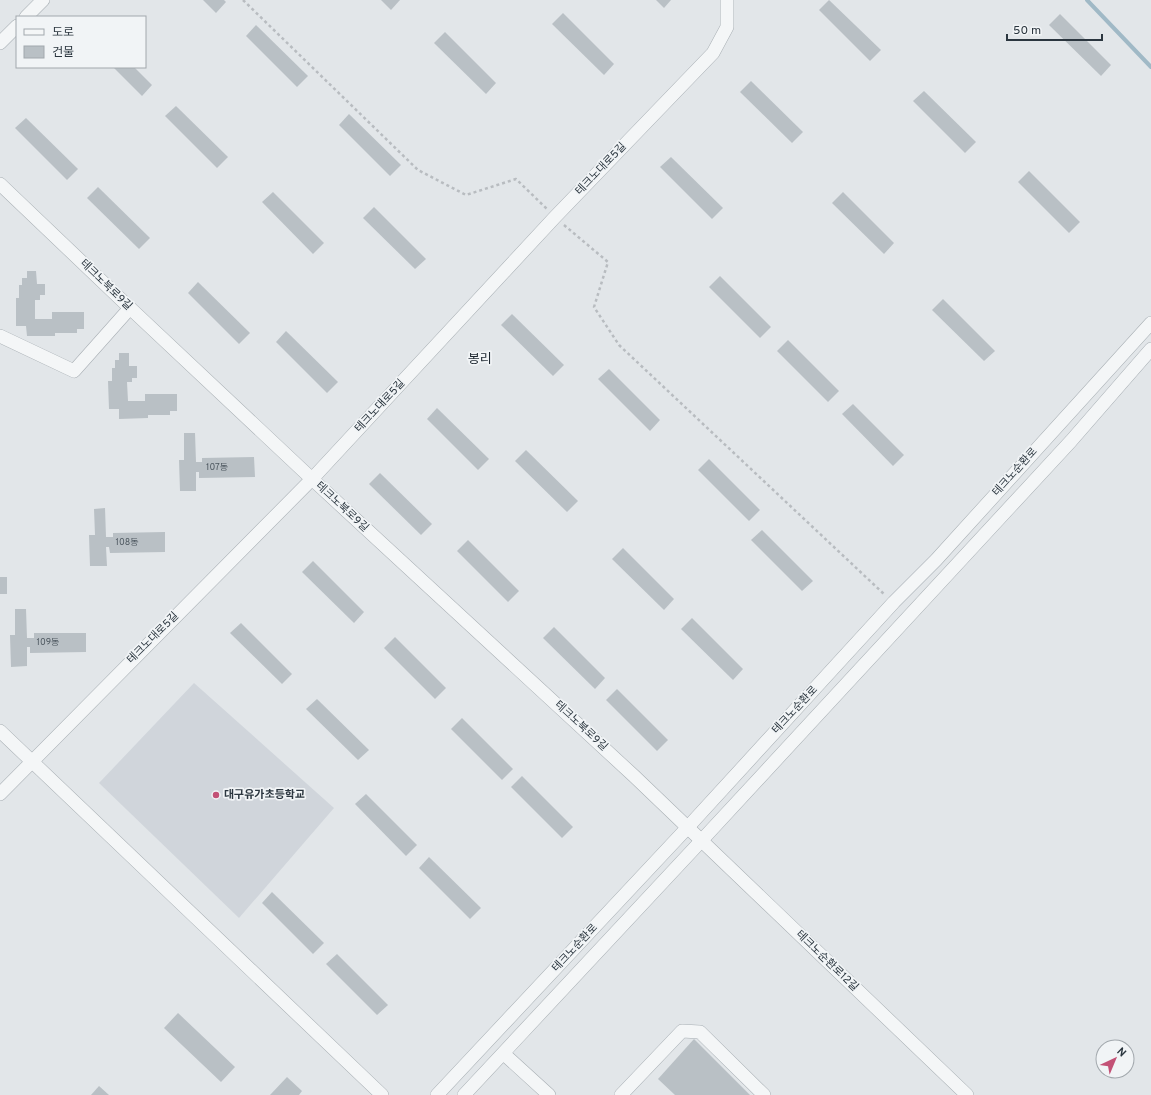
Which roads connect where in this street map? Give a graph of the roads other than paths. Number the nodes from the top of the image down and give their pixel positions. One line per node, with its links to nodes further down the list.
1 (42, 0): 3 (street)
2 (727, 0): 11 (street, 테크노대로5길)
3 (27, 16)
4 (16, 27): 5 (street)
5 (0, 43)
6 (0, 184): 7 (street, 테크노북로9길)
7 (130, 308): 9 (street); 11 (street, 테크노북로9길)
8 (1151, 323): 15 (street, 테크노순환로)
9 (0, 336)
10 (1151, 349): 16 (street, 테크노순환로)
11 (312, 479): 13 (street, 테크노대로5길); 15 (street, 테크노북로9길)
12 (0, 731): 13 (street)
13 (31, 761): 14 (street, 테크노대로5길); 18 (street)
14 (0, 794)
15 (688, 827): 16 (street, 테크노순환로12길); 19 (street, 테크노순환로)
16 (702, 840): 17 (street, 테크노순환로); 24 (street, 테크노순환로12길)
17 (504, 1054): 20 (street, 테크노순환로); 21 (street)
18 (382, 1095)
19 (437, 1095)
20 (464, 1095)
21 (549, 1095)
22 (621, 1095): 23 (street)
23 (764, 1095)
24 (967, 1095)

